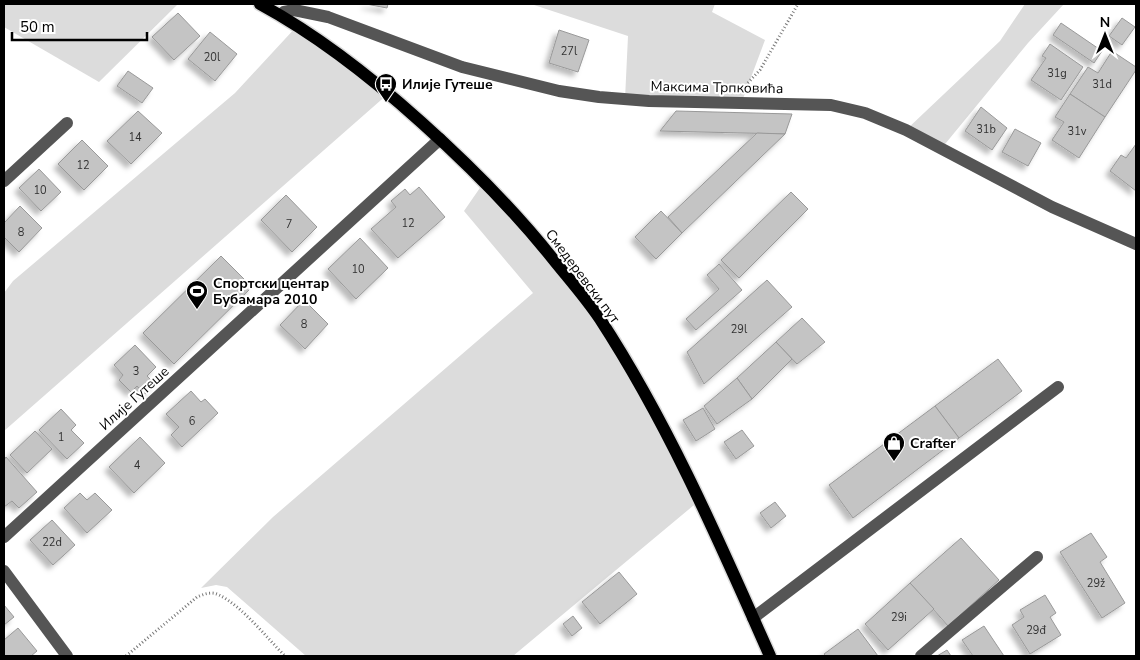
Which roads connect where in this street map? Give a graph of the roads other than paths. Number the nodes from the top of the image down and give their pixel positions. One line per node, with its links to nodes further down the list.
1 (260, 4): 2 (main road, Смедеревски пут)
2 (281, 15): 4 (main road, Смедеревски пут); 6 (street, Максима Трпковића)
3 (66, 123): 5 (street)
4 (440, 140): 8 (street, Илије Гутеше); 11 (main road, Смедеревски пут)
5 (4, 181)
6 (1136, 244)
7 (1058, 387): 11 (street)
8 (4, 537)
9 (1037, 556): 14 (street)
10 (4, 571): 12 (street)
11 (753, 618): 13 (main road, Смедеревски пут)
12 (66, 656)
13 (770, 656)
14 (922, 656)

